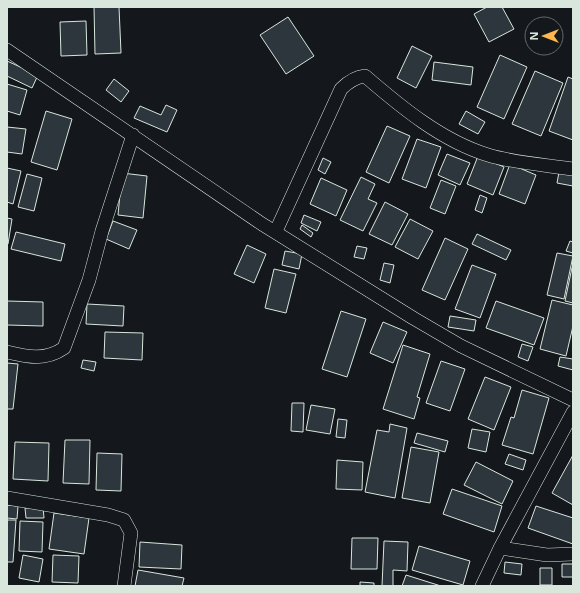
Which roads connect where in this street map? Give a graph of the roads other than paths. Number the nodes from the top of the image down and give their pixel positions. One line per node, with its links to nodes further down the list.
1 (7, 50): 2 (street)
2 (133, 135): 4 (street); 5 (street)
3 (573, 169): 4 (street)
4 (276, 231): 6 (street)
5 (7, 352)
6 (573, 400)
7 (573, 412): 9 (street)
8 (7, 498): 11 (street)
9 (500, 548): 10 (street); 12 (street)
10 (573, 554)
11 (124, 586)
12 (482, 586)

